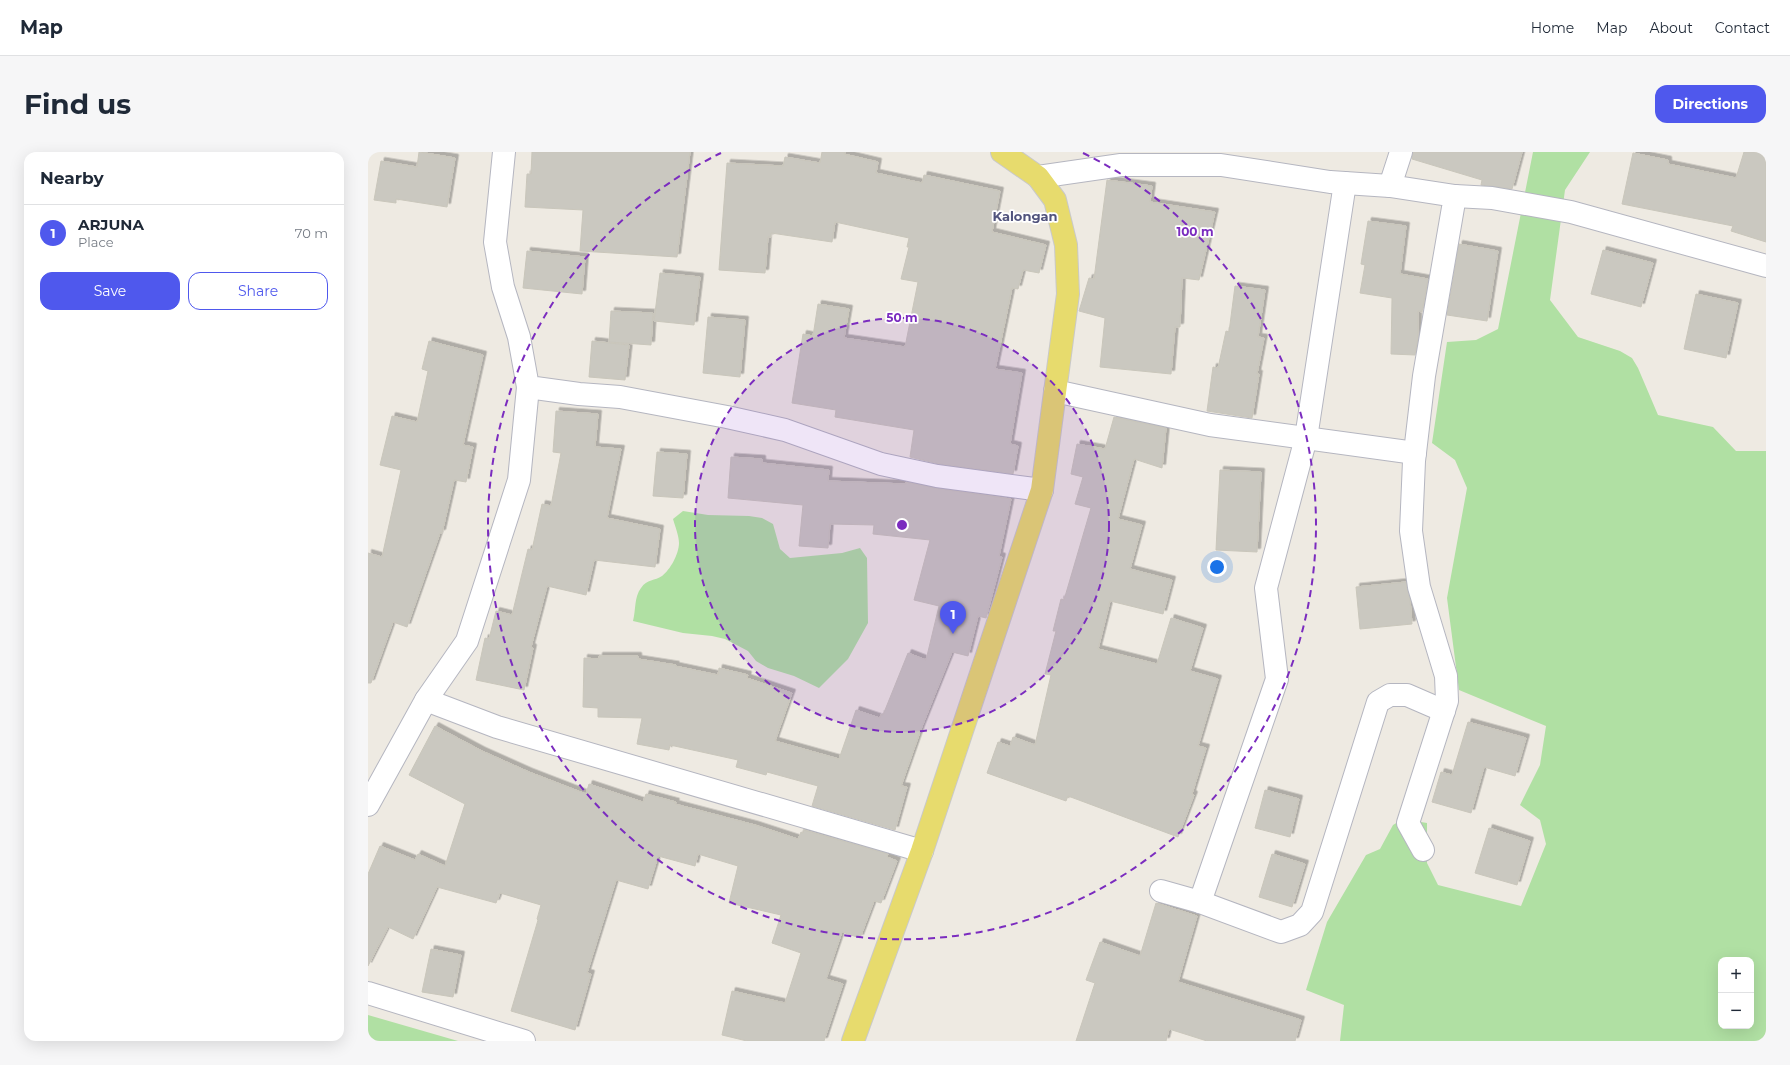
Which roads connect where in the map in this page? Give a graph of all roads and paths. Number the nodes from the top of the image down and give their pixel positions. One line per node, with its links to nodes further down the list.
1 (504, 152): 9 (street)
2 (1002, 152): 4 (main road)
3 (1401, 152): 6 (street)
4 (1038, 177): 5 (street); 10 (main road)
5 (1345, 183): 6 (street); 11 (street)
6 (1390, 186): 7 (street)
7 (1455, 196): 8 (street); 12 (street)
8 (1766, 266)
9 (528, 387): 13 (street); 14 (street)
10 (1055, 391): 11 (street); 13 (main road)
11 (1306, 438): 12 (street); 20 (street)
12 (1415, 453): 15 (street)
13 (1042, 490): 18 (main road)
14 (426, 700): 16 (street); 18 (street)
15 (1444, 711): 17 (street); 20 (street)
16 (368, 805)
17 (1423, 850)
18 (922, 851): 23 (main road)
19 (1161, 891): 20 (street)
20 (1200, 902)
21 (368, 993): 22 (street)
22 (524, 1041)
23 (853, 1041)

